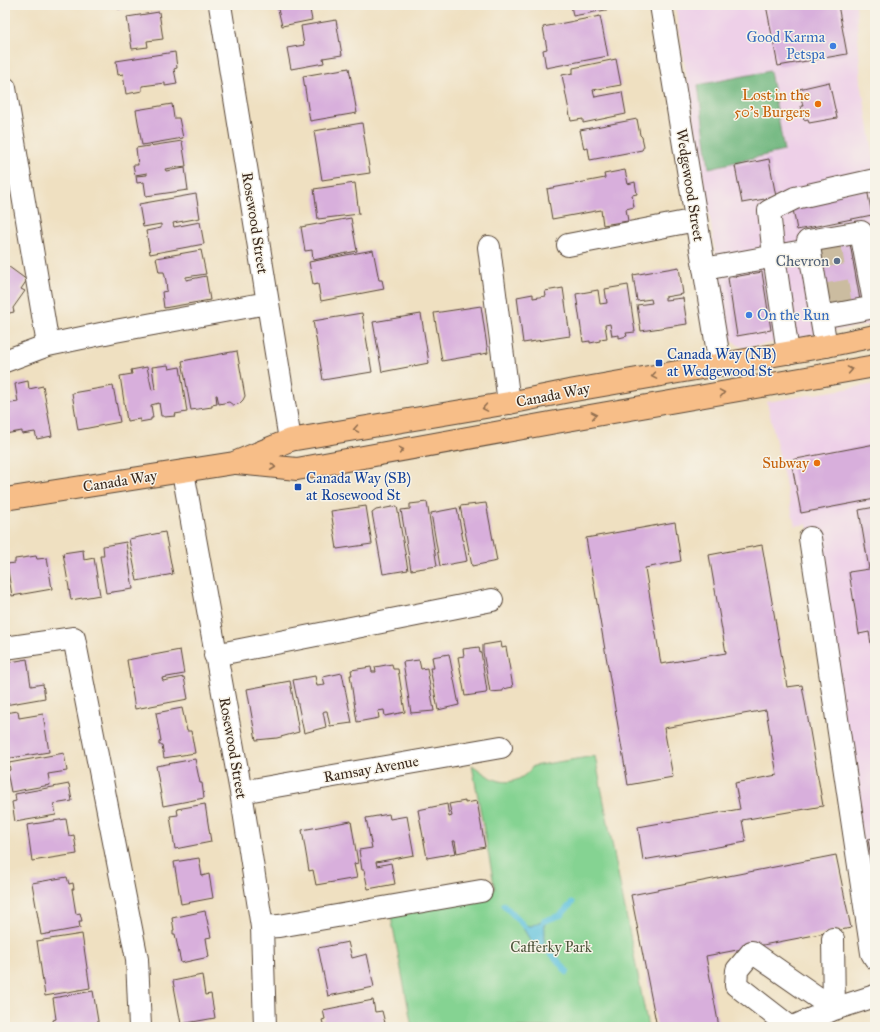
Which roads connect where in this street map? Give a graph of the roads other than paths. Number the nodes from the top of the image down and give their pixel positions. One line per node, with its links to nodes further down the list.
1 (220, 5): 14 (street, Rosewood Street)
2 (661, 5): 5 (street, Wedgewood Street)
3 (5, 88): 17 (street)
4 (875, 180): 9 (street)
5 (696, 220): 7 (street); 11 (street, Wedgewood Street)
6 (863, 241): 10 (street); 12 (street)
7 (568, 245)
8 (489, 247): 23 (street)
9 (774, 256): 10 (street); 11 (street); 19 (street)
10 (814, 256): 13 (street)
11 (704, 269): 21 (street, Wedgewood Street)
12 (868, 295): 13 (street); 15 (street)
13 (822, 302): 18 (street)
14 (267, 303): 17 (street); 24 (street, Rosewood Street)
15 (875, 310)
16 (875, 336): 18 (main road, Canada Way)
17 (48, 345): 20 (street)
18 (826, 346): 19 (main road, Canada Way)
19 (788, 352): 21 (main road, Canada Way)
20 (5, 361)
21 (720, 365): 23 (main road, Canada Way, one-way to 23)
22 (875, 366): 25 (main road, Canada Way, one-way to 22)
23 (509, 403): 24 (main road, Canada Way, one-way to 24)
24 (290, 440): 25 (main road, Canada Way)
25 (234, 463): 26 (main road, Canada Way)
26 (183, 472): 27 (main road, Canada Way); 31 (street, Rosewood Street)
27 (5, 499)
28 (810, 538): 37 (street)
29 (492, 600): 31 (street)
30 (5, 648): 42 (street)
31 (215, 655): 33 (street, Rosewood Street)
32 (502, 747): 33 (street, Ramsay Avenue)
33 (241, 792): 35 (street, Rosewood Street)
34 (481, 891): 35 (street)
35 (262, 927): 43 (street, Rosewood Street)
36 (833, 939): 41 (street)
37 (875, 958)
38 (748, 995): 40 (street); 41 (street); 44 (street)
39 (875, 996): 41 (street)
40 (728, 1001)
41 (834, 1008): 45 (street)
42 (140, 1027)
43 (265, 1027)
44 (790, 1027)
45 (793, 1027)

